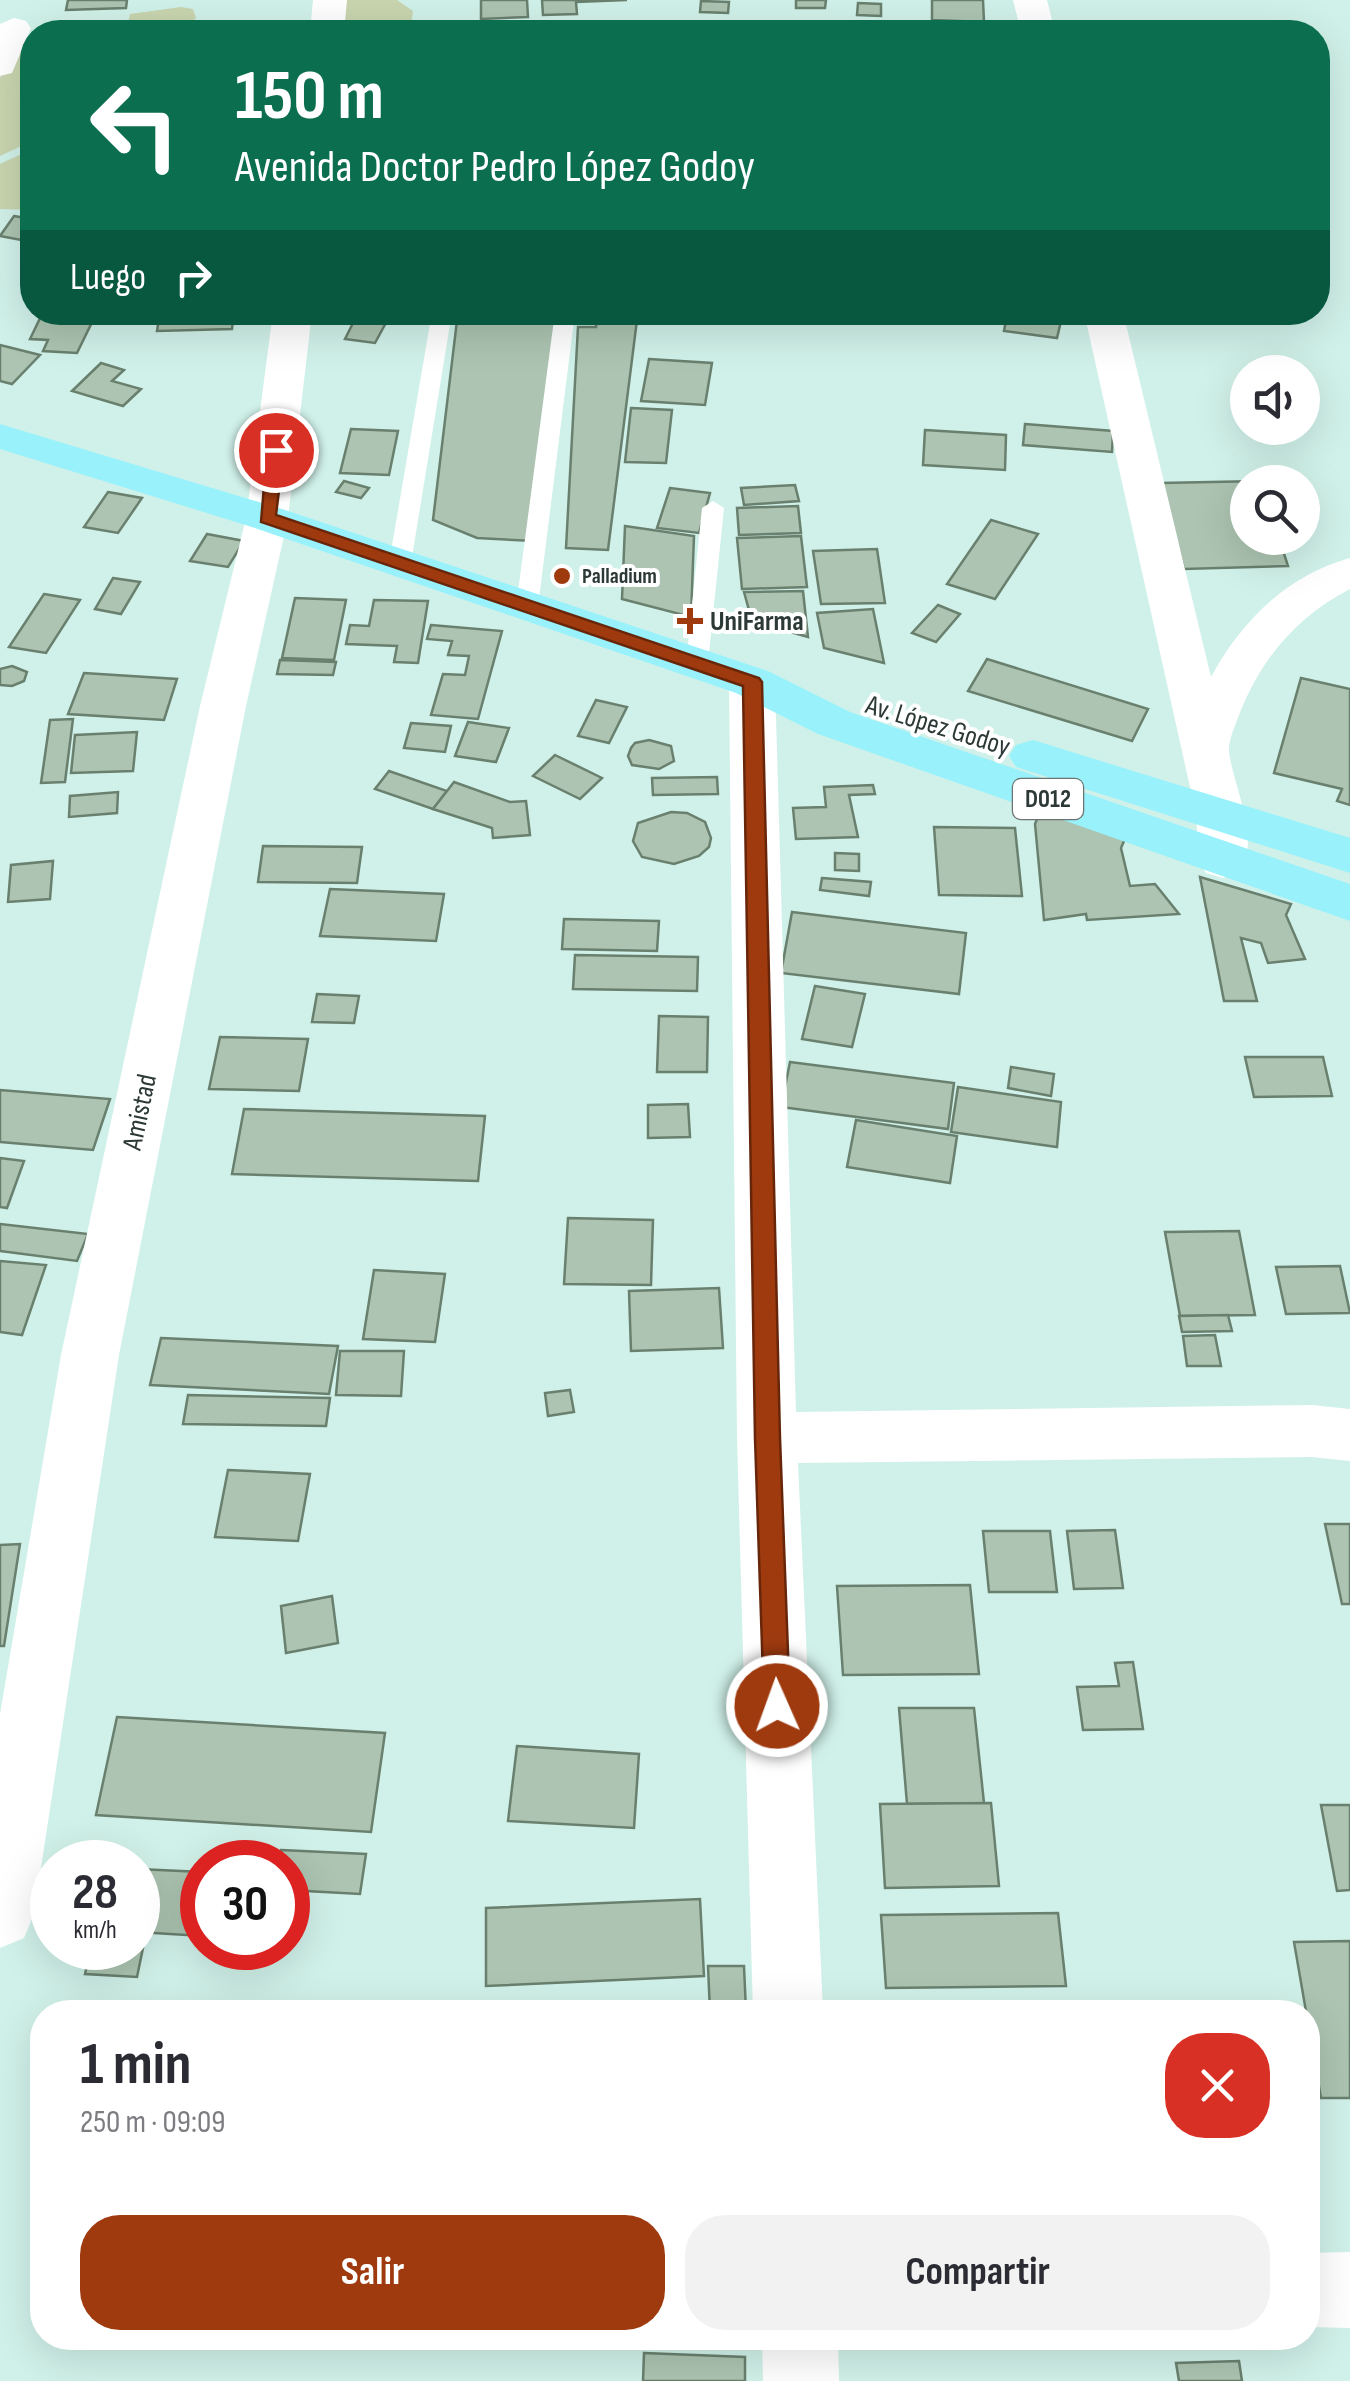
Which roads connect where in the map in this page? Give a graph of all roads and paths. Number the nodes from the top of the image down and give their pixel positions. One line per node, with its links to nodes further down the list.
1 (14, 28): 2 (street)
2 (0, 66)
3 (291, 325): 9 (street, Amistad)
4 (440, 325): 10 (lane)
5 (563, 325): 12 (lane)
6 (1106, 325): 15 (street)
7 (3, 440): 9 (main road, D012)
8 (713, 508): 13 (lane)
9 (267, 518): 10 (main road, D012); 22 (street, Amistad)
10 (400, 564): 12 (main road, D012)
11 (1350, 572): 15 (street)
12 (528, 607): 13 (main road, D012)
13 (696, 663): 14 (main road, D012)
14 (752, 682): 16 (main road, Av. López Godoy / D012); 18 (main road, D012); 21 (street)
15 (1204, 746): 16 (street)
16 (1220, 814): 17 (main road, Av. López Godoy / D012); 18 (street)
17 (1350, 856)
18 (1223, 861): 19 (main road, D012)
19 (1350, 902)
20 (1350, 1435): 21 (street)
21 (767, 1438): 23 (street)
22 (0, 1914)
23 (788, 2000)
24 (1320, 2290): 25 (street)
25 (1350, 2290)
26 (800, 2350): 27 (street)
27 (801, 2381)

